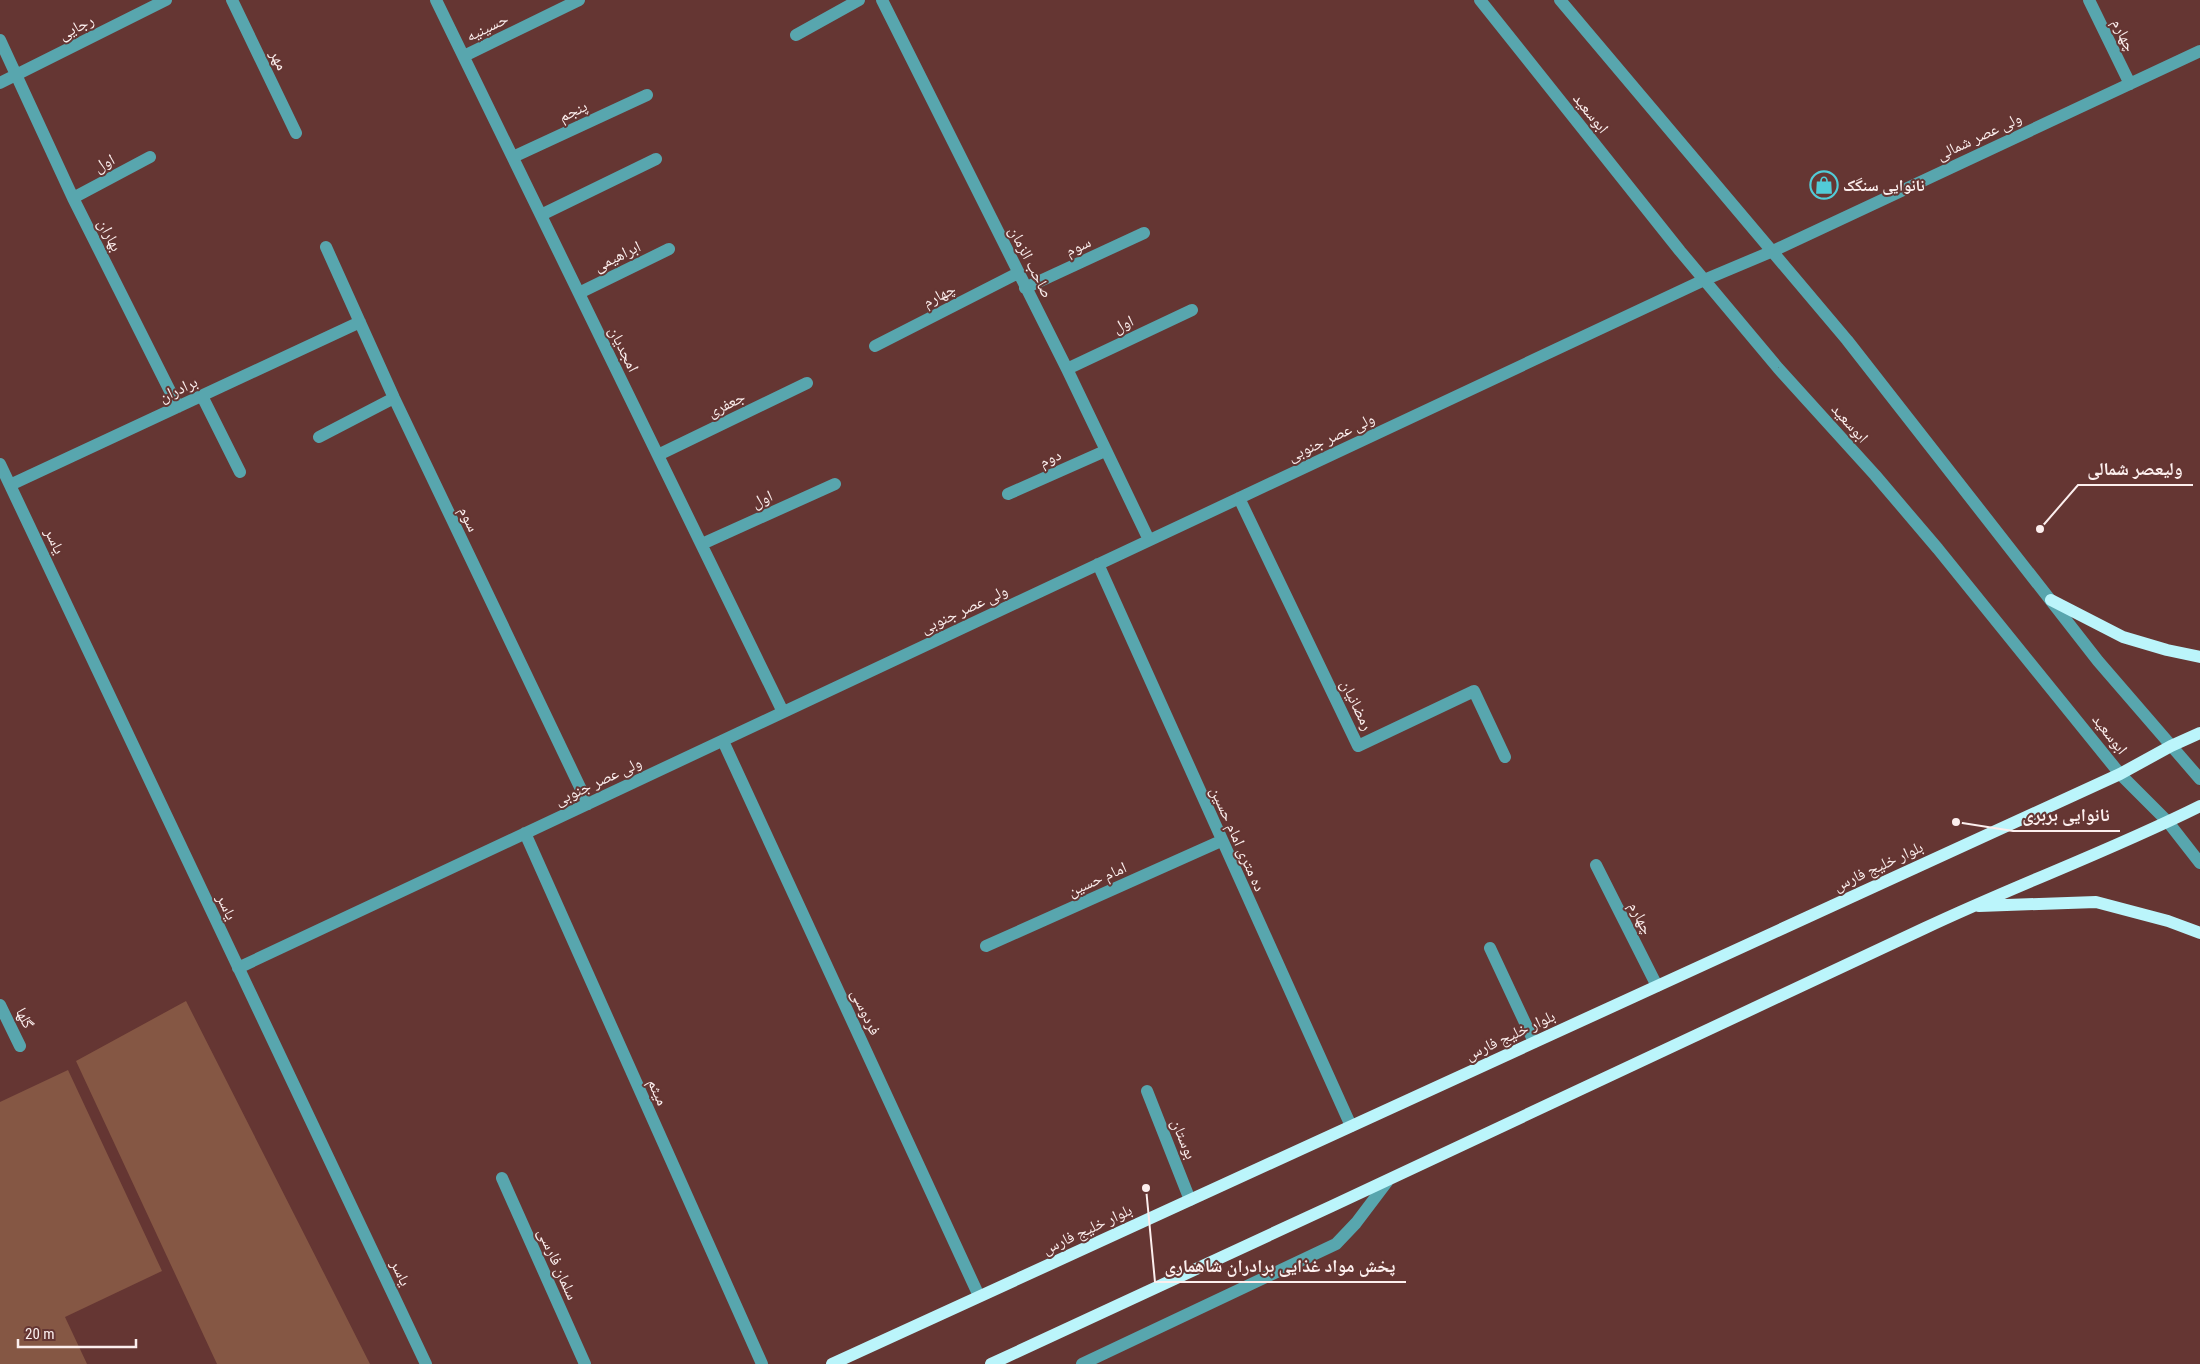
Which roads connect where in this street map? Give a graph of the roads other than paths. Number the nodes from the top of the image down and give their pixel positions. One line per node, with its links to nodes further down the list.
1 (166, 0): 14 (street, رجایی)
2 (232, 0): 18 (street, مهر)
3 (436, 0): 13 (street, امجدیان)
4 (579, 0): 13 (street, حسینیه)
5 (859, 0): 10 (street)
6 (882, 0): 28 (street, صاحب الزمان)
7 (1480, 0): 29 (street, ابوسعید)
8 (1560, 0): 27 (street)
9 (2089, 0): 16 (street, چهارم)
10 (796, 35)
11 (0, 40): 14 (street)
12 (2200, 51): 16 (street, ولی عصر شمالی)
13 (464, 56): 20 (street, امجدیان)
14 (17, 75): 15 (street, رجایی); 22 (street, بهاران)
15 (0, 83)
16 (2130, 84): 27 (street, ولی عصر شمالی)
17 (647, 95): 20 (street, پنجم)
18 (296, 133)
19 (150, 157): 22 (street, اول)
20 (513, 157): 23 (street, امجدیان)
21 (656, 159): 23 (street)
22 (73, 198): 39 (street, بهاران)
23 (541, 215): 31 (street, امجدیان)
24 (1144, 233): 30 (street, سوم)
25 (326, 247): 33 (street, سوم)
26 (669, 249): 31 (street, ابراهیمی)
27 (1773, 251): 29 (street, ولی عصر شمالی); 52 (street)
28 (1018, 273): 30 (street, صاحب الزمان); 34 (street, چهارم)
29 (1704, 280): 48 (street, ولی عصر جنوبی); 59 (street, ابوسعید)
30 (1025, 288): 35 (street, صاحب الزمان)
31 (579, 293): 42 (street, امجدیان)
32 (1192, 310): 35 (street, اول)
33 (360, 322): 37 (street, برادران); 38 (street, سوم)
34 (874, 346)
35 (1067, 369): 41 (street, صاحب الزمان)
36 (807, 383): 42 (street, جعفری)
37 (202, 396): 39 (street, برادران); 44 (street)
38 (394, 398): 40 (street); 61 (street, سوم)
39 (178, 407): 46 (street, برادران)
40 (319, 437)
41 (1105, 451): 47 (street, دوم); 49 (street, صاحب الزمان)
42 (658, 455): 50 (street, امجدیان)
43 (0, 464): 46 (street, یاسر)
44 (240, 472)
45 (835, 484): 50 (street, اول)
46 (10, 486): 72 (street, یاسر)
47 (1008, 494)
48 (1239, 498): 49 (street, ولی عصر جنوبی); 58 (street, رمضانیان)
49 (1149, 540): 51 (street, ولی عصر جنوبی)
50 (702, 544): 54 (street, امجدیان)
51 (1098, 564): 54 (street, ولی عصر جنوبی); 65 (street, ده متری امام حسین)
52 (2051, 600): 53 (main road); 57 (street)
53 (2200, 658)
54 (783, 712): 56 (street, ولی عصر جنوبی)
55 (2200, 733): 57 (main road, بلوار خلیج فارس)
56 (723, 741): 61 (street, ولی عصر جنوبی); 82 (street, فردوسی)
57 (2171, 746): 59 (main road, بلوار خلیج فارس); 60 (street)
58 (1504, 757)
59 (2120, 774): 63 (street, ابوسعید); 73 (main road, بلوار خلیج فارس)
60 (2200, 779)
61 (588, 804): 64 (street, ولی عصر جنوبی)
62 (2200, 806): 63 (main road)
63 (2168, 822): 66 (street, ابوسعید); 68 (main road)
64 (525, 833): 72 (street, ولی عصر جنوبی); 85 (street, میثم)
65 (1221, 841): 70 (street, امام حسین); 78 (street, ده متری امام حسین)
66 (2200, 863)
67 (1596, 865): 73 (street, چهارم)
68 (1972, 906): 69 (main road); 80 (main road)
69 (2200, 934)
70 (986, 946)
71 (1490, 948): 75 (street)
72 (238, 968): 83 (street, یاسر)
73 (1657, 986): 75 (main road, بلوار خلیج فارس)
74 (0, 1005): 76 (street, گلها)
75 (1534, 1042): 78 (main road, بلوار خلیج فارس)
76 (20, 1046)
77 (1147, 1091): 81 (street, بوستان)
78 (1351, 1126): 81 (main road, بلوار خلیج فارس)
79 (502, 1178): 84 (street, سلمان فارسی)
80 (1386, 1182): 87 (main road); 88 (street)
81 (1190, 1200): 82 (main road, بلوار خلیج فارس)
82 (979, 1296): 86 (main road, بلوار خلیج فارس)
83 (426, 1364)
84 (585, 1364)
85 (762, 1364)
86 (832, 1364)
87 (991, 1364)
88 (1082, 1364)

